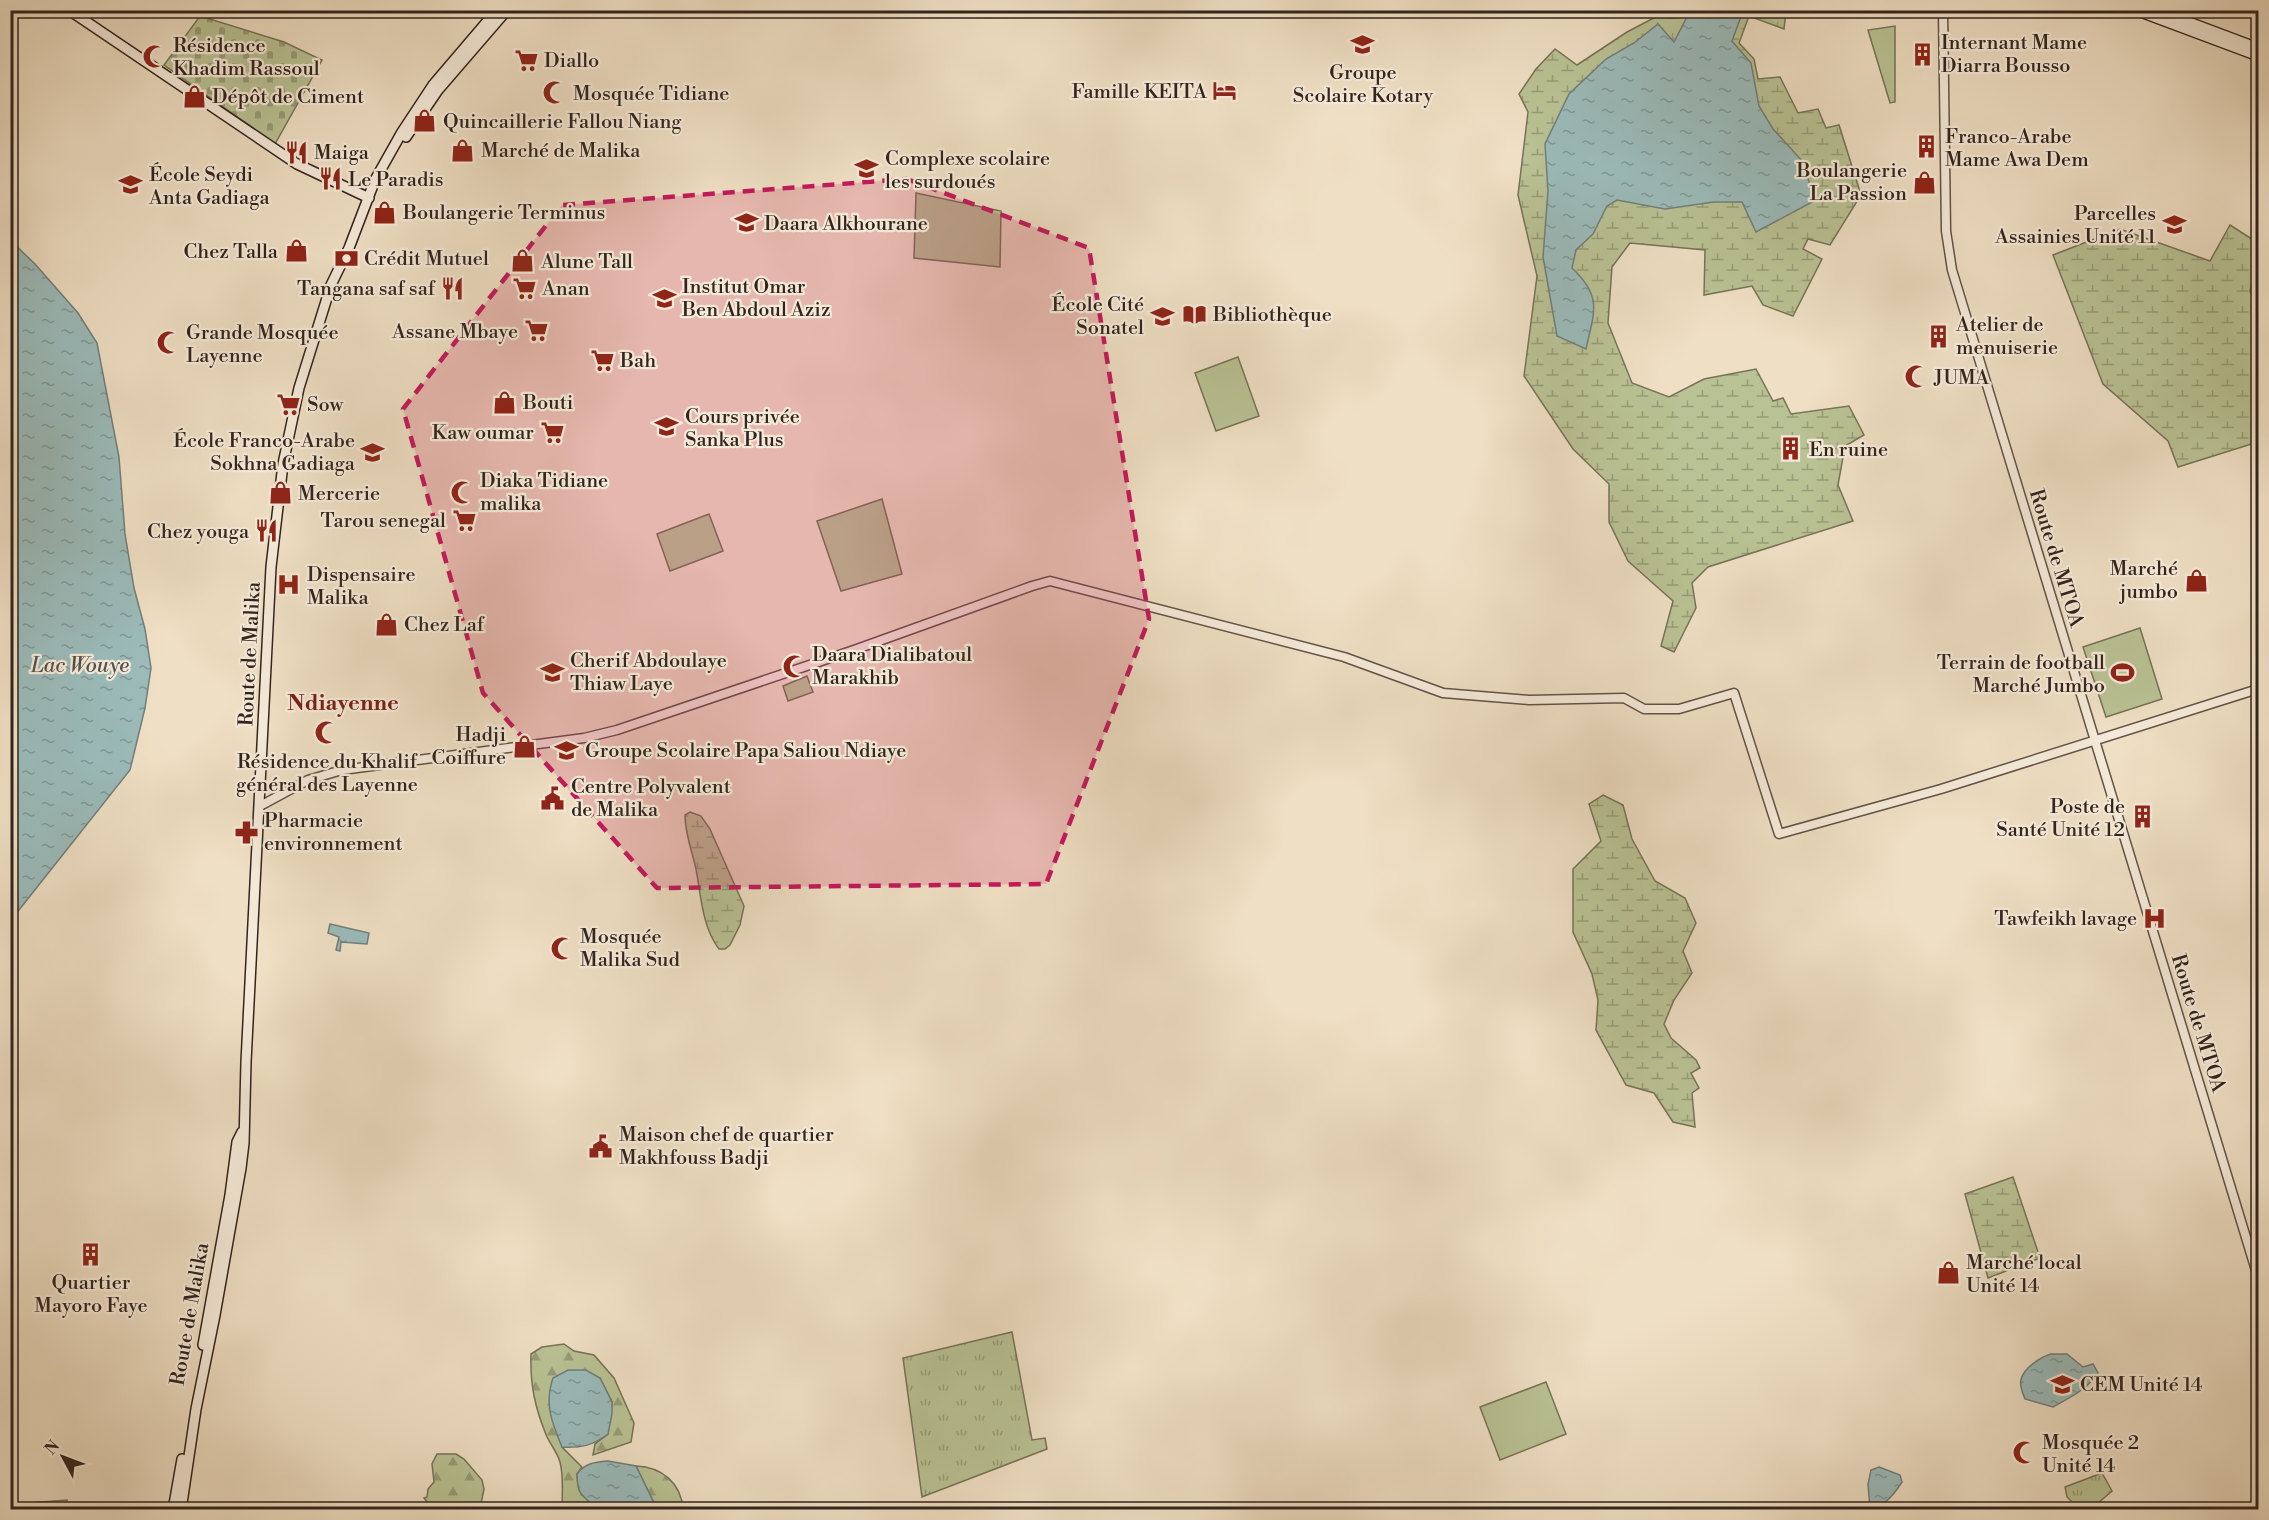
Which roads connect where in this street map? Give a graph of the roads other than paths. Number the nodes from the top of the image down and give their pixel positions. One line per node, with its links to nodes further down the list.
1 (69, 10): 9 (main road)
2 (497, 10): 9 (main road, Route de Malika)
3 (507, 10): 9 (main road, Route de Malika)
4 (1943, 10): 11 (street, Route de MTOA)
5 (2135, 10): 8 (main road)
6 (2157, 10): 7 (main road)
7 (2259, 48)
8 (2259, 56)
9 (369, 198): 12 (main road, Route de Malika)
10 (2259, 689): 11 (street)
11 (2097, 739): 12 (street); 14 (street, Route de MTOA)
12 (260, 806): 13 (main road, Route de Malika)
13 (244, 1127): 15 (main road, Route de Malika); 16 (main road, Route de Malika)
14 (2259, 1277)
15 (173, 1509)
16 (181, 1509)

